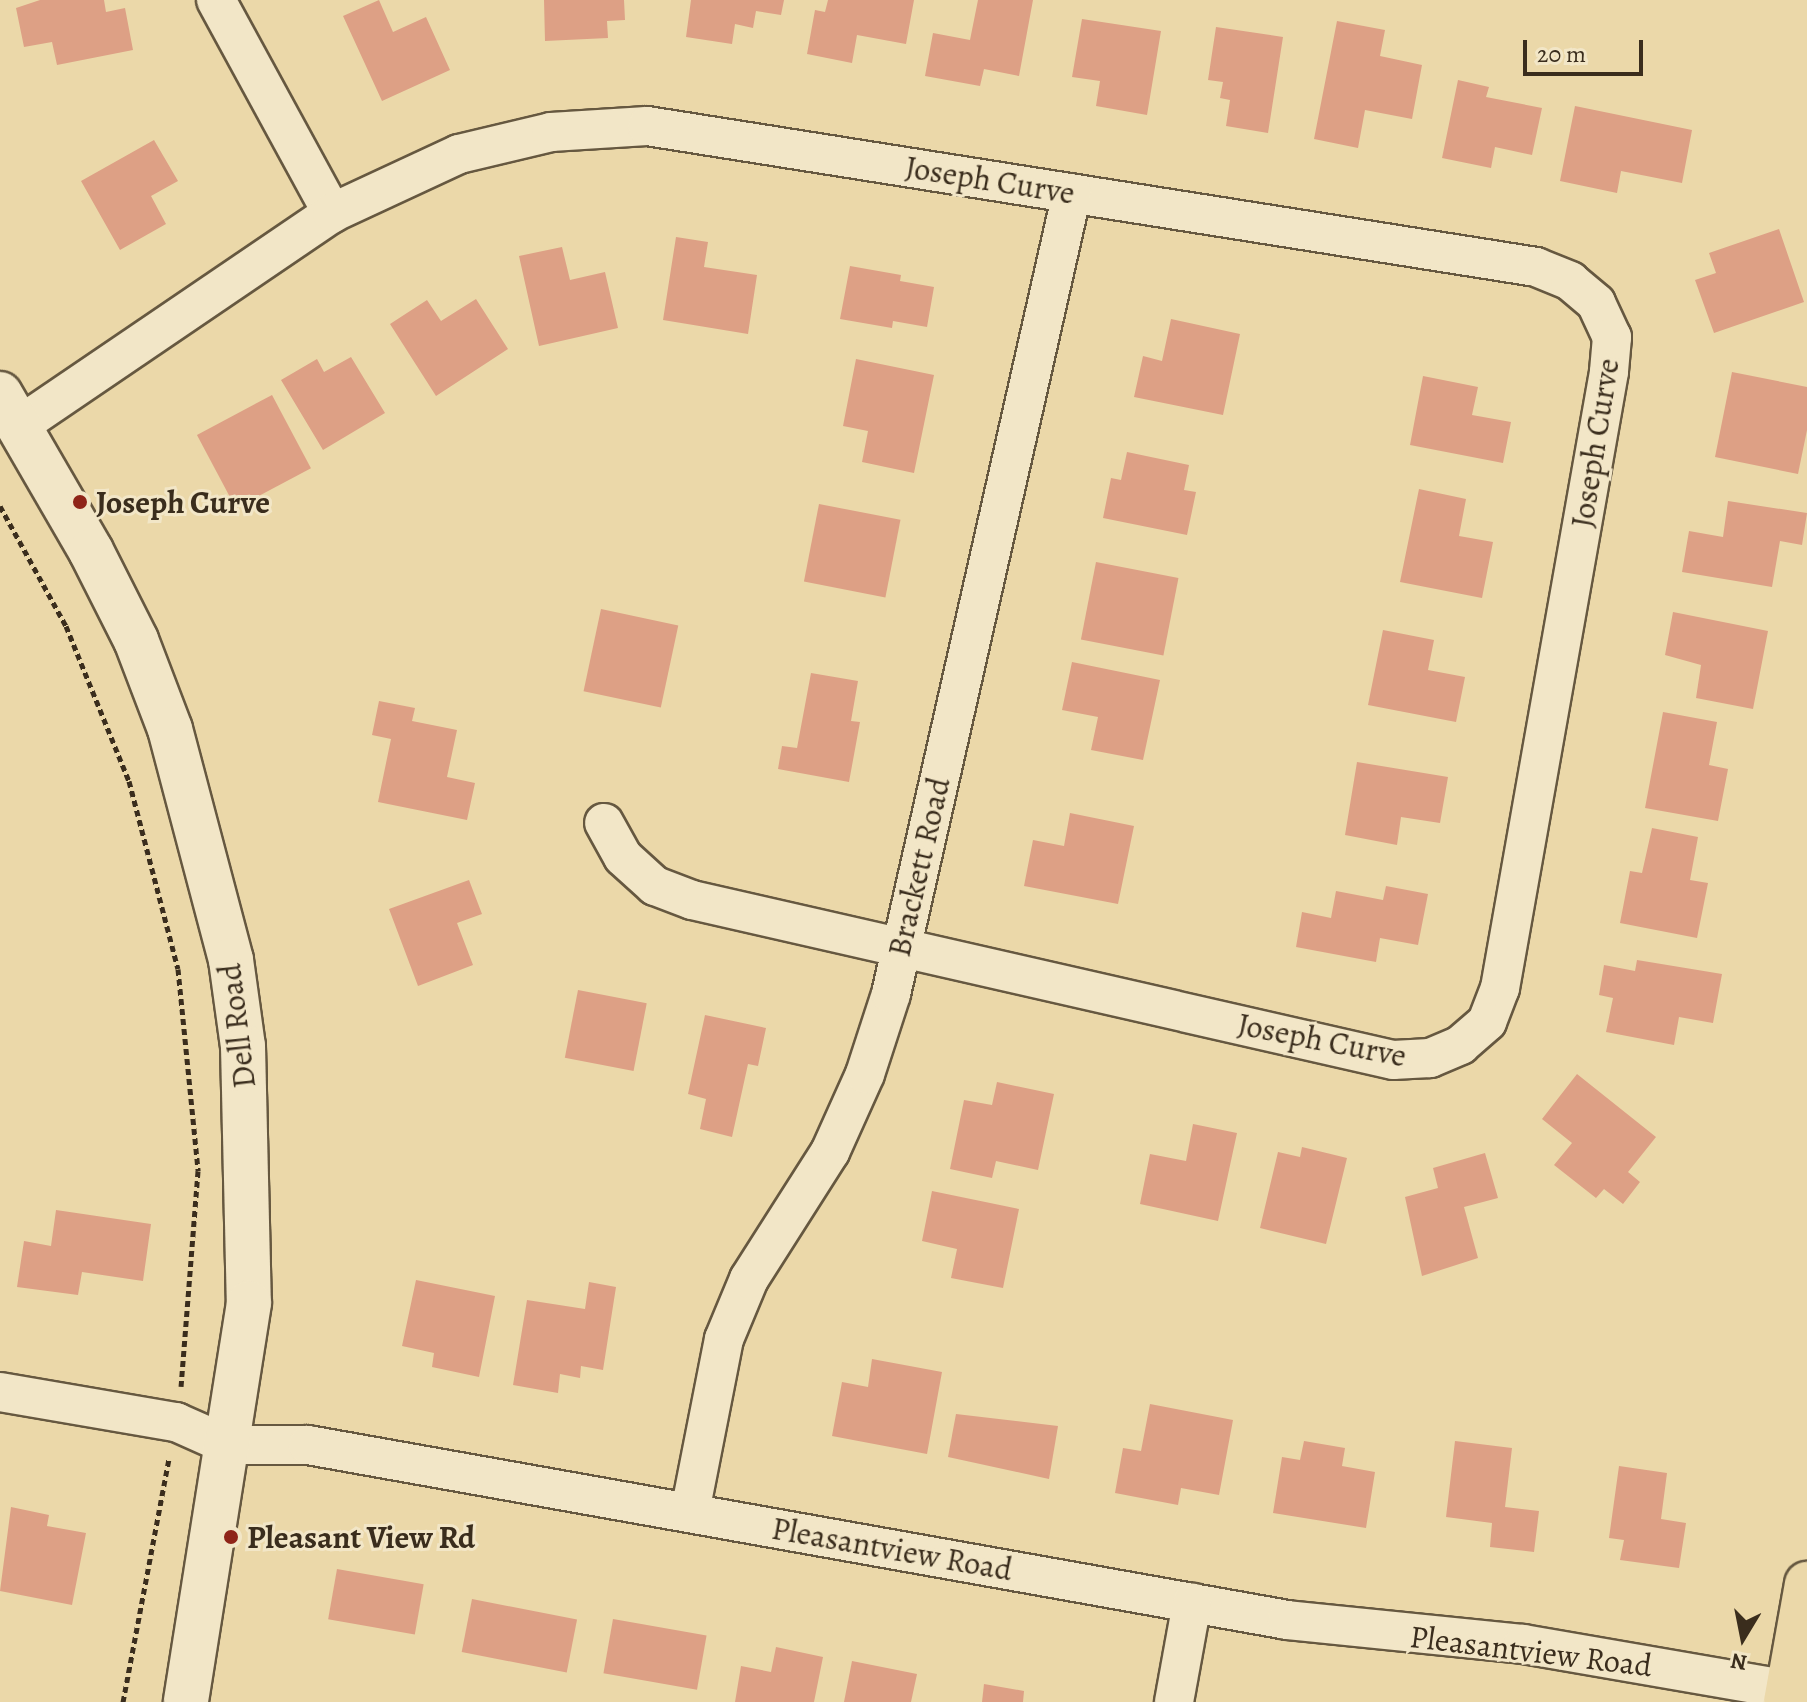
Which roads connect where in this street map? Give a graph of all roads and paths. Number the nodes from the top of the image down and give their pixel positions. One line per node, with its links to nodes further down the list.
1 (216, 0): 3 (street)
2 (1072, 193): 3 (street, Joseph Curve); 7 (street, Brackett Road); 7 (street, Joseph Curve)
3 (332, 213): 4 (street, Joseph Curve)
4 (10, 410): 10 (street, Dell Road)
5 (0, 506): 9 (path)
6 (604, 823): 7 (street, Joseph Curve)
7 (901, 947): 11 (street, Brackett Road)
8 (0, 1392): 9 (street, Pleasantview Road)
9 (176, 1422): 10 (street, Pleasantview Road); 15 (path)
10 (228, 1445): 11 (street, Pleasantview Road); 16 (street, Dell Road)
11 (690, 1512): 13 (street, Pleasantview Road)
12 (1807, 1584): 14 (main road)
13 (1192, 1603): 14 (street, Pleasantview Road); 17 (street)
14 (1794, 1696)
15 (123, 1702)
16 (186, 1702)
17 (1174, 1702)

